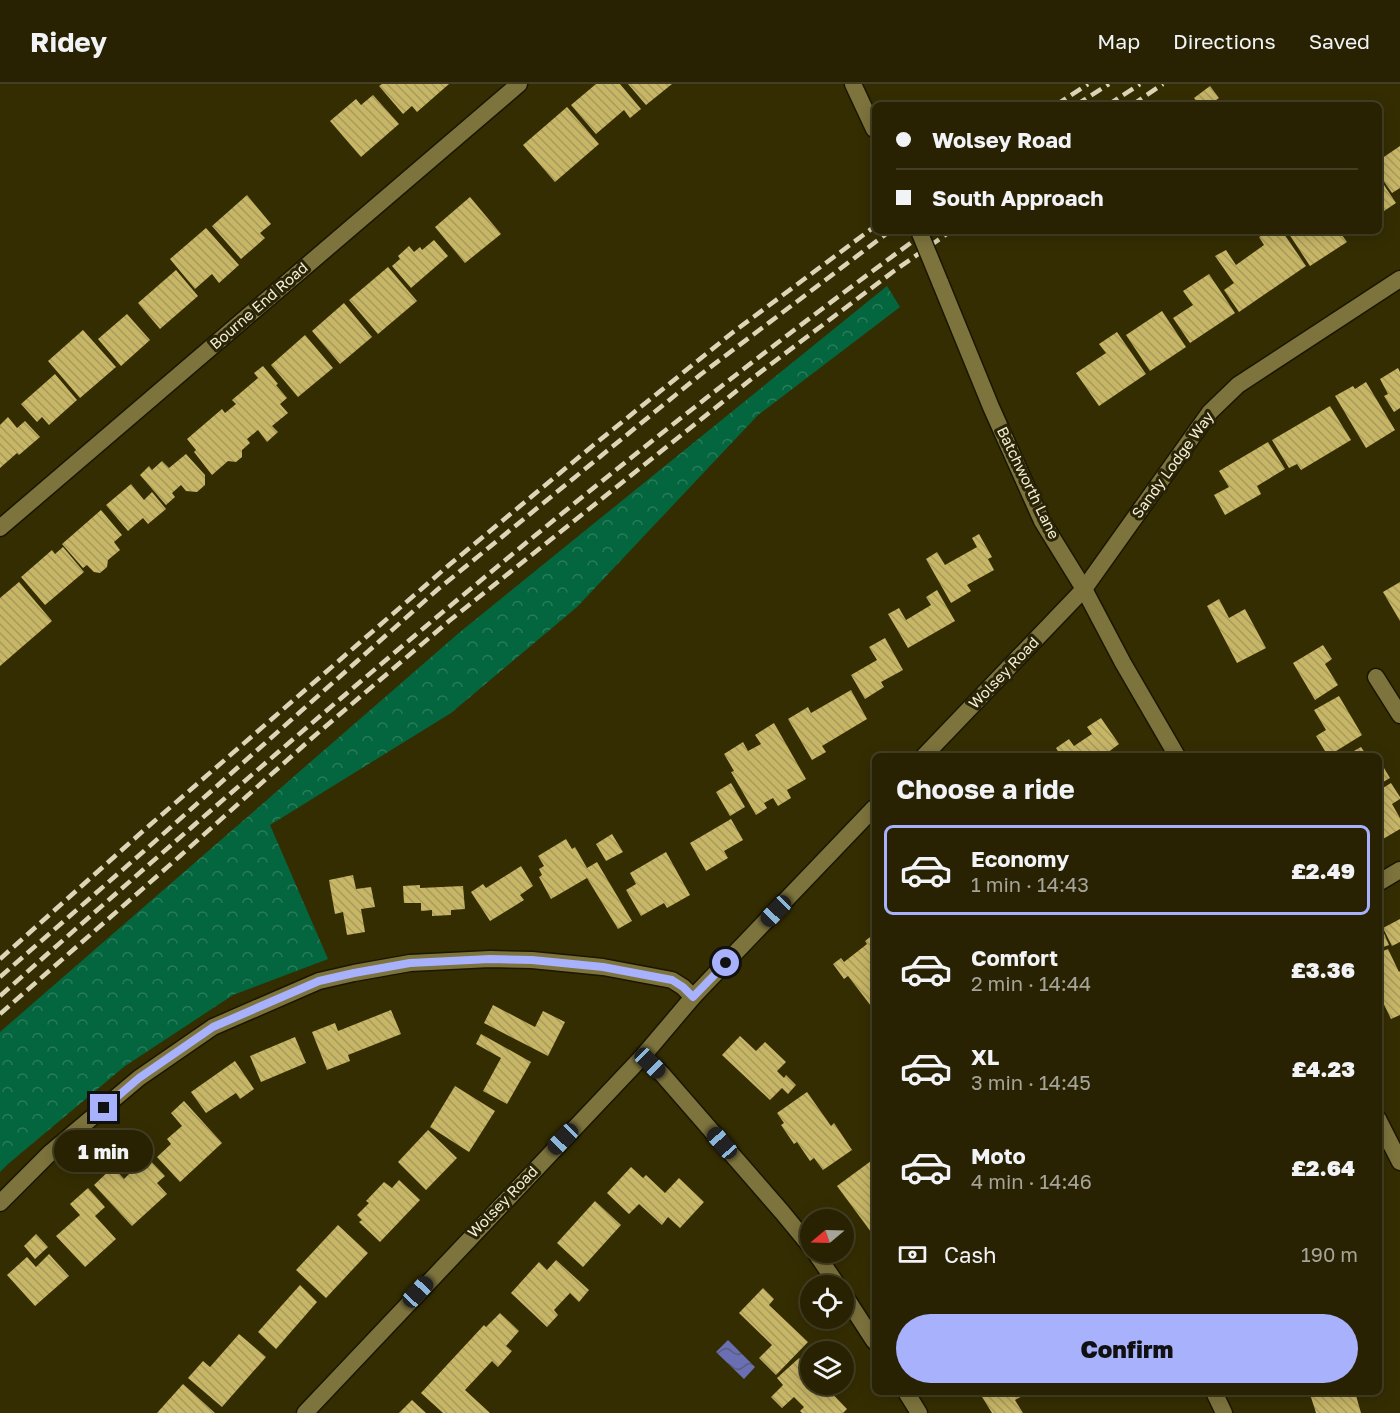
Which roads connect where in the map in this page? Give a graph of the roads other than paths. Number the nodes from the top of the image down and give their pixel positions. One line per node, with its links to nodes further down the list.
1 (519, 84): 6 (street, Bourne End Road)
2 (853, 84): 3 (street)
3 (872, 125)
4 (920, 234): 7 (street, Batchworth Lane, bridge)
5 (1400, 279): 7 (street, Sandy Lodge Way)
6 (0, 528)
7 (1084, 589): 10 (street, Wolsey Road); 11 (street, Batchworth Lane)
8 (1376, 677): 9 (street)
9 (1400, 715)
10 (927, 753)
11 (1175, 753)
12 (872, 810): 15 (street, Wolsey Road)
13 (1400, 870): 14 (street)
14 (1382, 881)
15 (693, 997): 16 (street, Wolsey Road); 19 (street)
16 (643, 1056): 20 (street); 25 (street, Wolsey Road)
17 (1382, 1127): 18 (street)
18 (1400, 1162)
19 (0, 1203)
20 (800, 1234)
21 (854, 1310): 22 (street)
22 (872, 1338)
23 (908, 1395): 26 (street)
24 (1215, 1395): 27 (street)
25 (305, 1413)
26 (919, 1413)
27 (1224, 1413)

